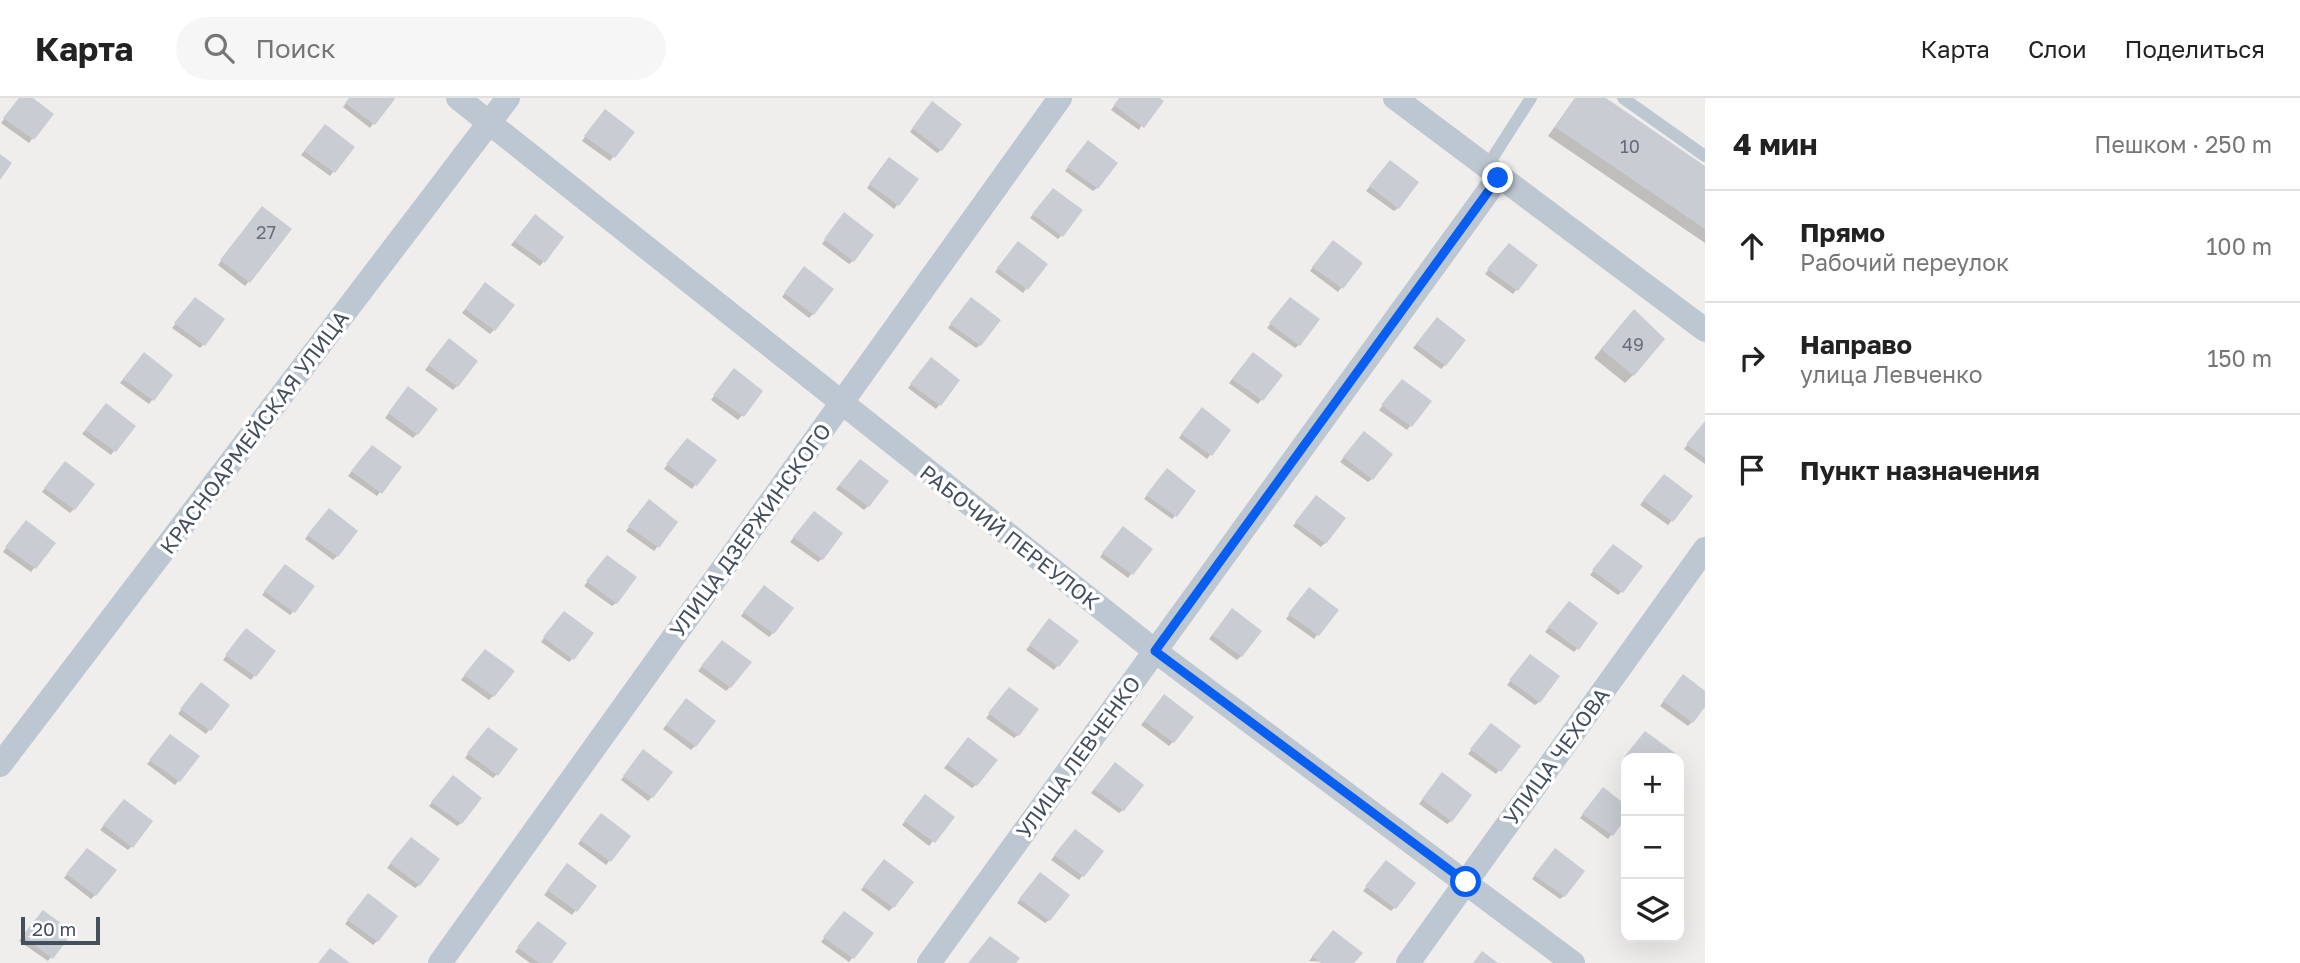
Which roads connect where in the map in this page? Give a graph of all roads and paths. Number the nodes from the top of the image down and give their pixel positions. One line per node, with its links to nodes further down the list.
1 (458, 98): 7 (street, РАБОЧИЙ ПЕРЕУЛОК)
2 (508, 98): 7 (street, КРАСНОАРМЕЙСКАЯ УЛИЦА)
3 (1060, 98): 11 (street, УЛИЦА ДЗЕРЖИНСКОГО)
4 (1395, 98): 9 (street)
5 (1531, 98): 9 (lane)
6 (1623, 98): 8 (lane)
7 (489, 123): 11 (street, РАБОЧИЙ ПЕРЕУЛОК); 14 (street, КРАСНОАРМЕЙСКАЯ УЛИЦА)
8 (1705, 156)
9 (1492, 173): 10 (street); 13 (street, УЛИЦА ЛЕВЧЕНКО)
10 (1705, 330)
11 (841, 404): 13 (street, РАБОЧИЙ ПЕРЕУЛОК); 16 (street, УЛИЦА ДЗЕРЖИНСКОГО)
12 (1705, 549): 15 (street, УЛИЦА ЧЕХОВА)
13 (1155, 651): 15 (street, РАБОЧИЙ ПЕРЕУЛОК); 17 (street, УЛИЦА ЛЕВЧЕНКО)
14 (0, 765)
15 (1466, 882): 18 (street, УЛИЦА ЧЕХОВА); 19 (street, РАБОЧИЙ ПЕРЕУЛОК)
16 (440, 963)
17 (929, 963)
18 (1408, 963)
19 (1573, 963)

